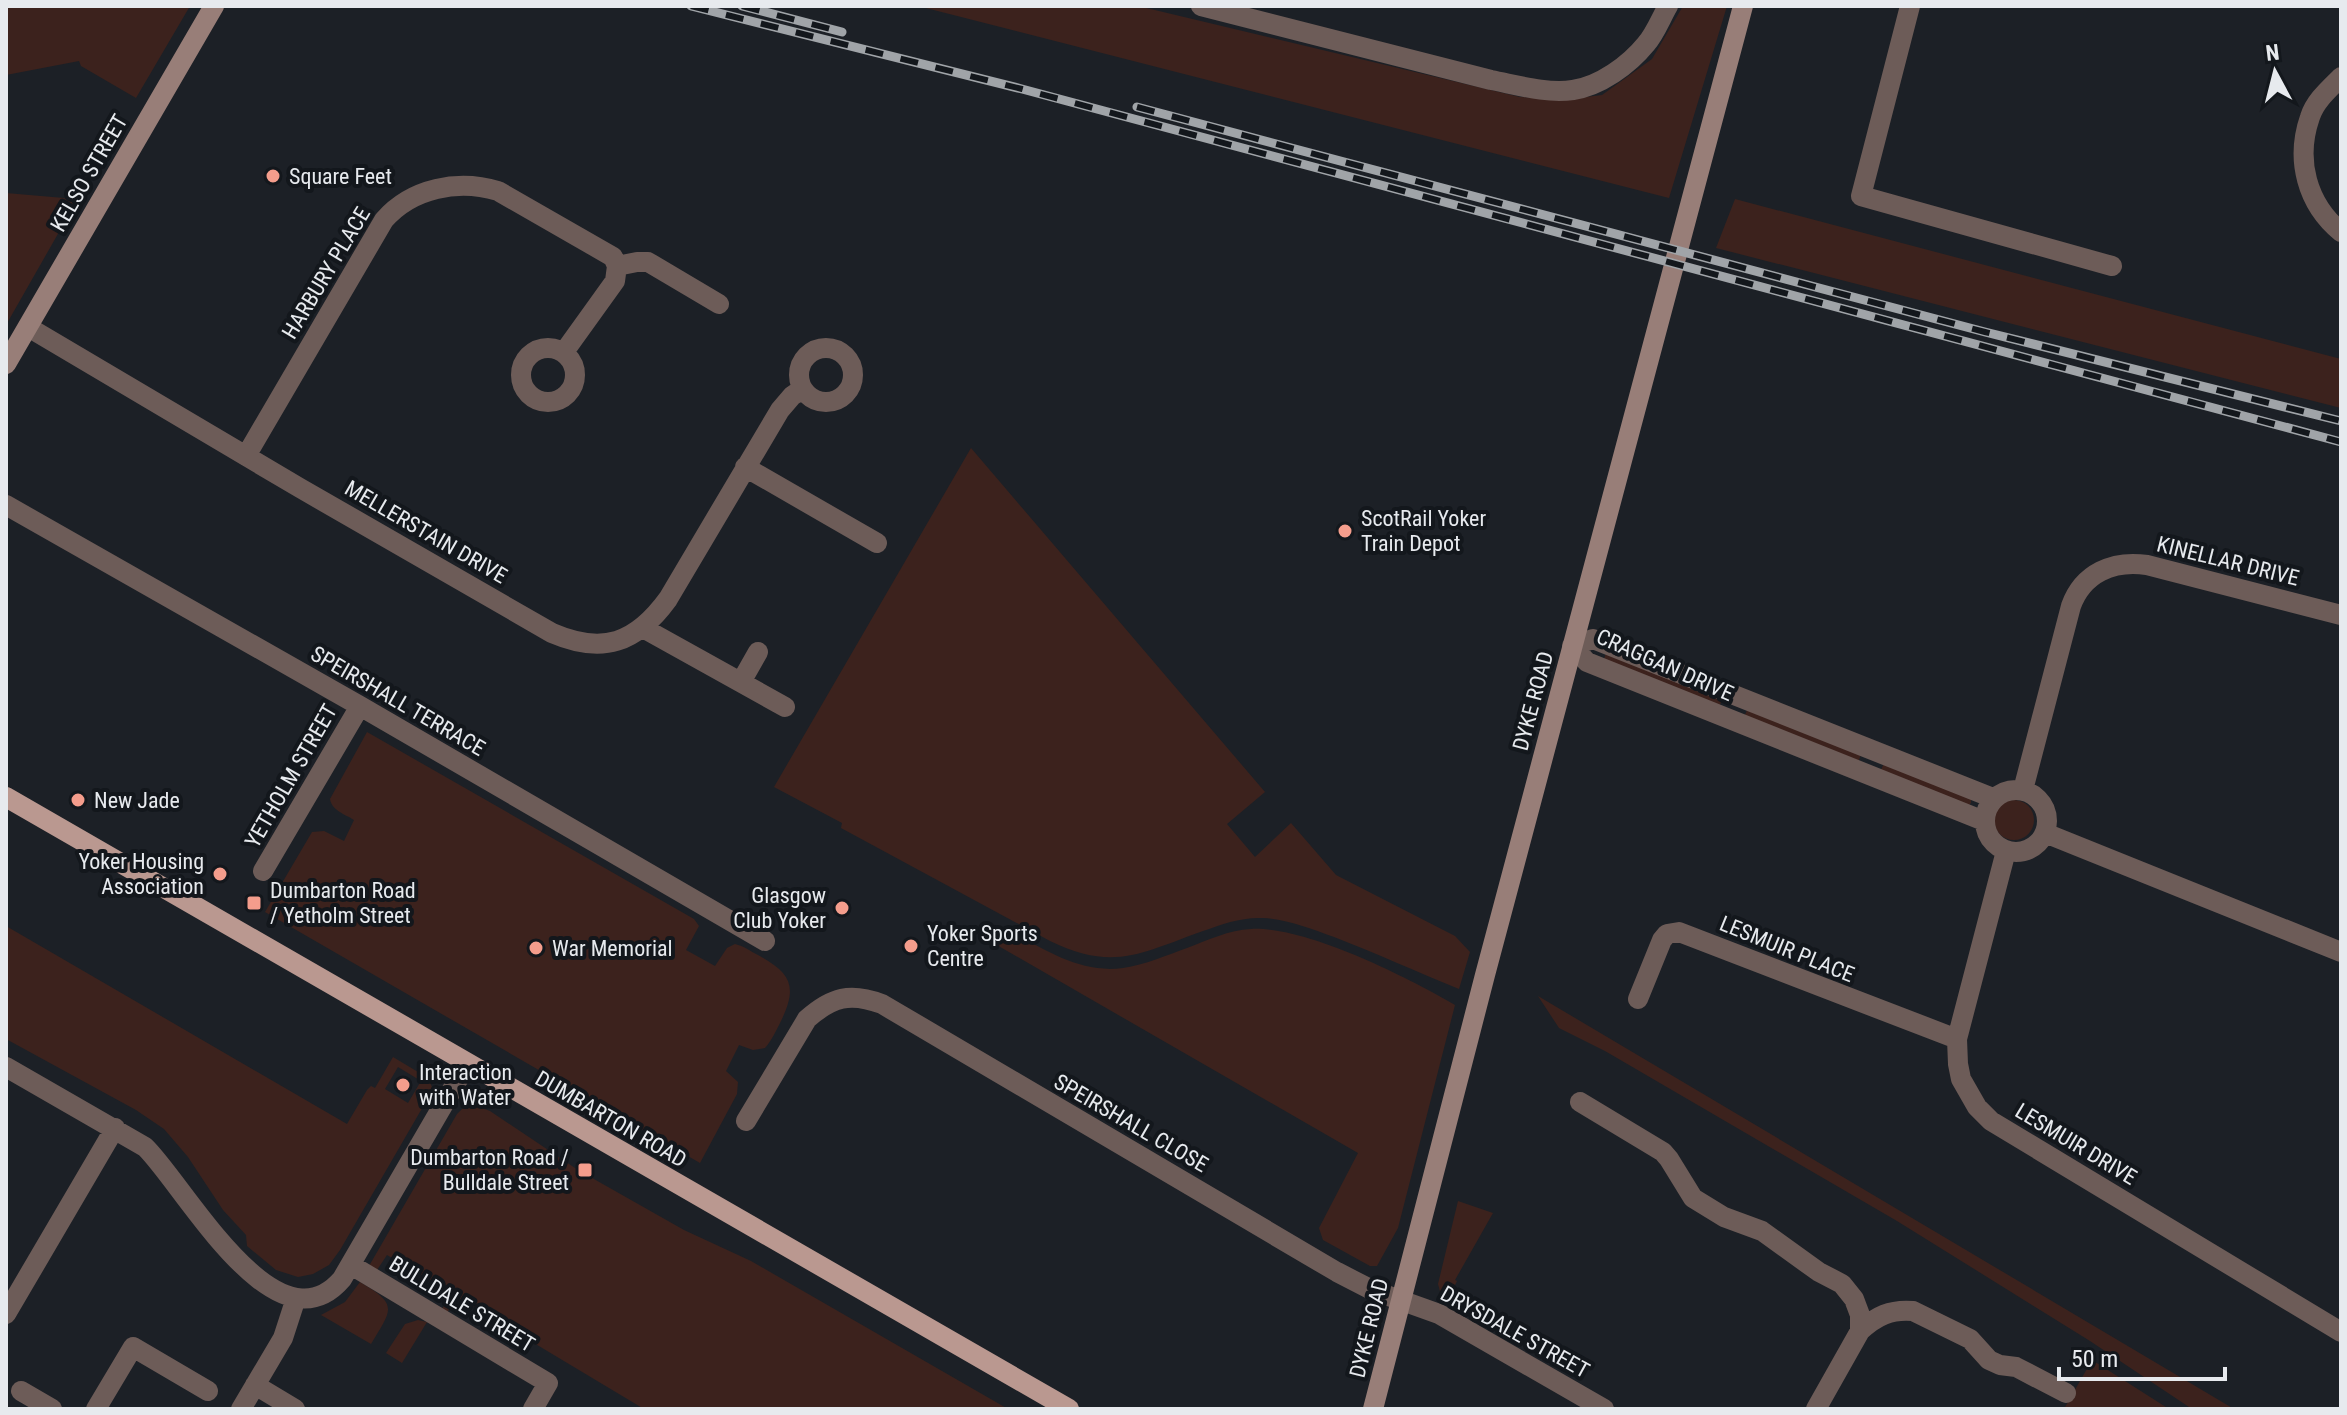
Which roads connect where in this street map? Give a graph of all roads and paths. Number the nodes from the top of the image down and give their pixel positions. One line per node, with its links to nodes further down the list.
1 (214, 6): 11 (street, KELSO STREET)
2 (1201, 6): 3 (street)
3 (1668, 6)
4 (1743, 6): 21 (street, DYKE ROAD)
5 (1910, 6): 9 (street)
6 (2341, 77): 7 (street)
7 (2341, 232)
8 (617, 266): 10 (street); 12 (street); 15 (street, HARBURY PLACE)
9 (2112, 266)
10 (719, 304)
11 (28, 327): 13 (street, KELSO STREET); 15 (street, MELLERSTAIN DRIVE)
12 (564, 352)
13 (6, 364)
14 (802, 389): 16 (street, MELLERSTAIN DRIVE)
15 (246, 456): 20 (street, MELLERSTAIN DRIVE)
16 (745, 467): 18 (street); 20 (street, MELLERSTAIN DRIVE)
17 (6, 505): 24 (street, SPEIRSHALL TERRACE)
18 (877, 543)
19 (2341, 615): 26 (street, KINELLAR DRIVE)
20 (643, 628): 23 (street)
21 (1572, 646): 28 (street, CRAGGAN DRIVE); 29 (street, CRAGGAN DRIVE); 44 (street, DYKE ROAD)
22 (758, 652): 23 (street)
23 (741, 682): 25 (street)
24 (360, 706): 32 (street, YETHOLM STREET); 33 (street, SPEIRSHALL TERRACE)
25 (785, 707)
26 (2023, 790): 28 (street); 30 (street)
27 (6, 797): 37 (main road, DUMBARTON ROAD)
28 (1993, 798): 29 (street)
29 (1984, 821): 31 (street)
30 (2045, 833): 31 (street); 34 (street)
31 (2006, 851): 36 (street, LESMUIR DRIVE)
32 (263, 871)
33 (765, 941)
34 (2341, 952)
35 (1638, 999): 36 (street, LESMUIR PLACE)
36 (1957, 1039): 47 (street, LESMUIR DRIVE)
37 (467, 1064): 42 (street); 57 (main road, DUMBARTON ROAD)
38 (6, 1067): 41 (street)
39 (1580, 1102): 46 (street)
40 (746, 1121): 44 (street, SPEIRSHALL CLOSE)
41 (115, 1128): 43 (street); 45 (street)
42 (351, 1265): 43 (street); 56 (street, BULLDALE STREET)
43 (296, 1298): 48 (street)
44 (1401, 1300): 58 (street, DYKE ROAD); 59 (street, DRYSDALE STREET)
45 (6, 1314)
46 (1860, 1331): 51 (street); 60 (street)
47 (2341, 1332)
48 (255, 1385): 54 (street); 55 (street)
49 (21, 1391): 52 (street)
50 (208, 1391): 53 (street)
51 (2066, 1393)
52 (52, 1409)
53 (96, 1409)
54 (241, 1409)
55 (295, 1409)
56 (533, 1409)
57 (1069, 1409)
58 (1373, 1409)
59 (1604, 1409)
60 (1816, 1409)

